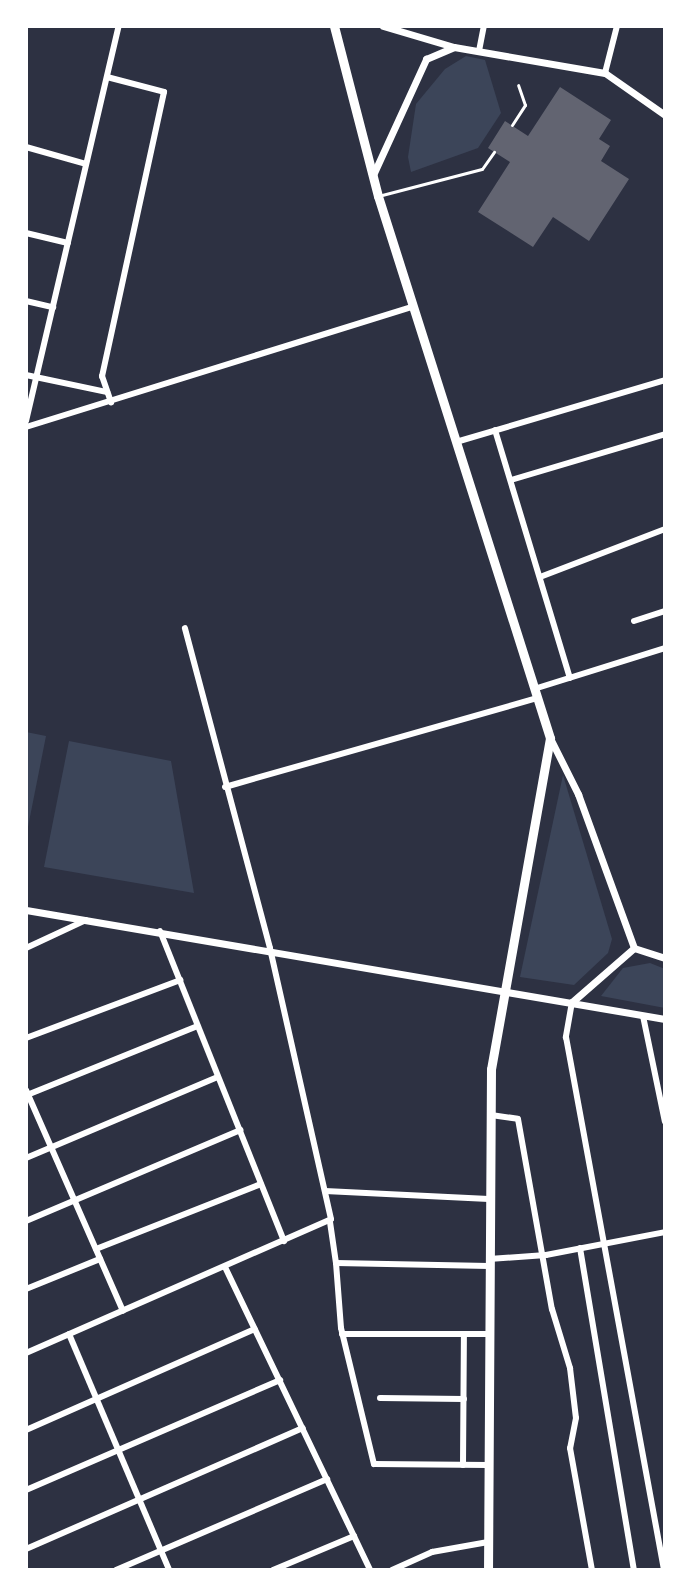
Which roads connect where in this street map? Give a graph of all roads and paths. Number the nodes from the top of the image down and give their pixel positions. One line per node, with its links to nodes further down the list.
1 (119, 26): 9 (street)
2 (334, 26): 16 (main road)
3 (383, 26): 6 (street)
4 (484, 26): 7 (street)
5 (617, 26): 8 (street)
6 (454, 47): 7 (street); 16 (street)
7 (479, 51): 8 (street)
8 (605, 73): 11 (street)
9 (107, 77): 15 (street); 26 (street)
10 (518, 85): 12 (lane)
11 (665, 115)
12 (512, 125)
13 (26, 147): 15 (street)
14 (494, 152): 17 (lane)
15 (86, 164): 19 (street)
16 (373, 175): 17 (main road)
17 (378, 196): 21 (main road)
18 (26, 233): 19 (street)
19 (68, 243): 22 (street)
20 (26, 301): 22 (street)
21 (414, 306): 27 (street); 31 (main road)
22 (53, 307): 24 (street)
23 (26, 375): 24 (street)
24 (36, 377): 26 (street); 28 (street)
25 (665, 380): 29 (street)
26 (107, 392): 27 (street)
27 (111, 402): 28 (street)
28 (26, 424)
29 (495, 430): 31 (street); 32 (street)
30 (665, 434): 32 (street)
31 (456, 442): 40 (main road)
32 (511, 480): 34 (street)
33 (665, 529): 34 (street)
34 (540, 577): 39 (street)
35 (665, 611): 36 (street)
36 (634, 621)
37 (185, 628): 42 (street)
38 (665, 648): 39 (street)
39 (570, 678): 40 (street)
40 (536, 694): 41 (main road); 42 (street)
41 (550, 738): 48 (street); 51 (main road)
42 (225, 787): 47 (street)
43 (26, 910): 44 (street)
44 (86, 920): 45 (street); 46 (street)
45 (160, 931): 47 (street); 50 (street)
46 (26, 948)
47 (270, 948): 51 (street); 65 (street)
48 (634, 948): 49 (street); 52 (street)
49 (665, 958)
50 (180, 980): 55 (street); 56 (street)
51 (502, 989): 52 (street); 59 (main road)
52 (572, 1002): 53 (street); 72 (street)
53 (643, 1016): 54 (street); 60 (street)
54 (665, 1019)
55 (198, 1026): 57 (street); 58 (street)
56 (26, 1038)
57 (218, 1077): 61 (street); 62 (street)
58 (27, 1093): 62 (street)
59 (491, 1115): 67 (main road); 75 (street)
60 (665, 1122)
61 (240, 1130): 64 (street); 66 (street)
62 (51, 1147): 63 (street); 66 (street)
63 (26, 1158)
64 (261, 1184): 71 (street); 74 (street)
65 (325, 1191): 67 (street); 68 (street)
66 (74, 1198): 69 (street); 74 (street)
67 (489, 1199): 78 (main road)
68 (331, 1220): 71 (street); 77 (street)
69 (26, 1221)
70 (665, 1232): 72 (street)
71 (284, 1241): 79 (street)
72 (606, 1243): 73 (street); 112 (street)
73 (580, 1248): 75 (street); 111 (street)
74 (96, 1249): 76 (street)
75 (546, 1255): 78 (street); 110 (street)
76 (100, 1259): 80 (street); 81 (street)
77 (336, 1263): 78 (street); 84 (street)
78 (489, 1263): 86 (main road)
79 (225, 1267): 81 (street); 82 (street)
80 (26, 1289)
81 (123, 1311): 83 (street)
82 (255, 1329): 88 (street); 89 (street)
83 (69, 1334): 87 (street); 89 (street)
84 (342, 1334): 85 (street); 95 (street)
85 (464, 1334): 86 (street); 91 (street)
86 (488, 1334): 96 (main road)
87 (26, 1353)
88 (280, 1380): 92 (street); 94 (street)
89 (96, 1398): 93 (street); 94 (street)
90 (380, 1398): 91 (street)
91 (464, 1399): 95 (street)
92 (303, 1428): 97 (street); 99 (street)
93 (26, 1430)
94 (118, 1449): 98 (street); 99 (street)
95 (463, 1465): 96 (street)
96 (488, 1465): 101 (main road)
97 (327, 1479): 100 (street); 103 (street)
98 (26, 1490)
99 (140, 1501): 102 (street); 103 (street)
100 (354, 1536): 107 (street); 108 (street)
101 (488, 1542): 104 (street); 109 (main road)
102 (26, 1549)
103 (161, 1551): 105 (street); 106 (street)
104 (397, 1569)
105 (116, 1570)
106 (169, 1570)
107 (273, 1570)
108 (370, 1570)
109 (488, 1570)
110 (592, 1570)
111 (634, 1570)
112 (664, 1570)

